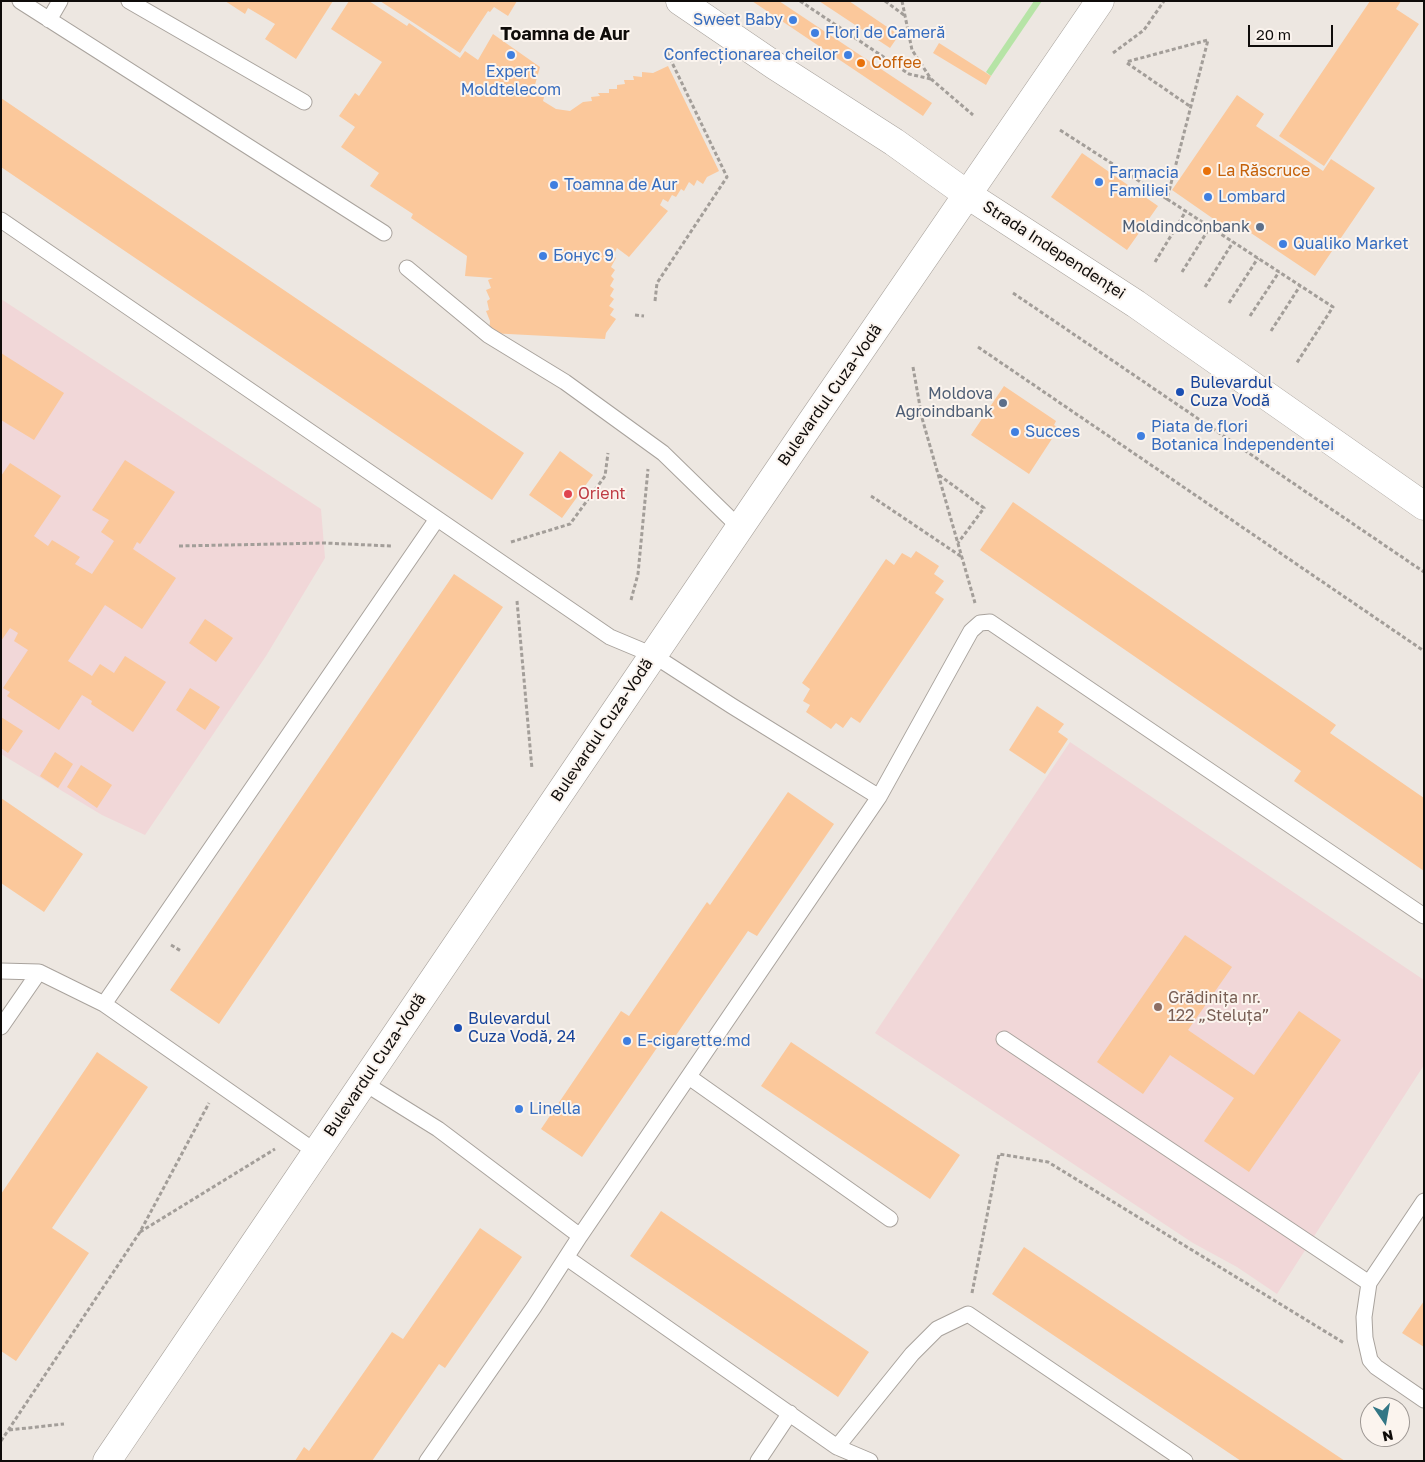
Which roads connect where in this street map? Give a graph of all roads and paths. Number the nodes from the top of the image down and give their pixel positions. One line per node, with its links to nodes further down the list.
1 (20, 1): 11 (lane)
2 (60, 1): 11 (lane)
3 (129, 1): 15 (lane)
4 (680, 1): 19 (main road, Strada Independenței)
5 (800, 1): 14 (path)
6 (884, 1): 10 (path)
7 (902, 1): 10 (path)
8 (1100, 1): 19 (main road, Bulevardul Cuza-Vodă)
9 (1164, 1): 13 (path)
10 (905, 15): 14 (path)
11 (49, 20): 24 (lane)
12 (665, 48): 34 (path)
13 (1113, 53)
14 (931, 79): 17 (path)
15 (304, 102)
16 (1191, 107): 16 (path); 20 (path)
17 (973, 115)
18 (1060, 130): 20 (path)
19 (968, 195): 47 (main road, Strada Independenței); 49 (main road, Bulevardul Cuza-Vodă)
20 (1167, 199): 21 (path)
21 (1186, 211): 23 (path); 27 (path)
22 (1, 220): 48 (lane)
23 (1210, 227): 25 (path); 29 (path)
24 (384, 233)
25 (1233, 242): 26 (path); 32 (path)
26 (1258, 258): 30 (path); 35 (path)
27 (1155, 262)
28 (407, 268): 43 (lane)
29 (1182, 272)
30 (1278, 272): 31 (path); 38 (path)
31 (1300, 286): 39 (path); 41 (path)
32 (1205, 287)
33 (1013, 293): 56 (path)
34 (655, 301)
35 (1229, 303)
36 (635, 315): 37 (path)
37 (644, 316)
38 (1250, 316)
39 (1271, 331)
40 (978, 347): 59 (path)
41 (1296, 364)
42 (913, 367): 45 (path)
43 (651, 443): 49 (lane); 57 (path)
44 (608, 453): 51 (path)
45 (938, 475): 50 (path); 50 (path)
46 (871, 496): 54 (path)
47 (1424, 506)
48 (437, 519): 53 (lane); 55 (lane)
49 (740, 528): 60 (main road, Bulevardul Cuza-Vodă)
50 (958, 543): 54 (path)
51 (503, 545)
52 (179, 546): 53 (path)
53 (418, 548): 66 (lane)
54 (962, 557): 58 (path)
55 (514, 572): 60 (lane); 61 (path)
56 (1424, 572)
57 (631, 600)
58 (980, 623): 62 (lane); 63 (lane)
59 (1424, 651)
60 (653, 655): 62 (lane); 70 (main road, Bulevardul Cuza-Vodă)
61 (532, 769)
62 (879, 797): 69 (lane)
63 (1424, 916)
64 (1, 971): 65 (lane)
65 (40, 972): 66 (lane); 67 (lane)
66 (104, 1004): 71 (lane)
67 (1, 1027)
68 (1004, 1039): 79 (lane)
69 (689, 1077): 75 (lane); 77 (lane)
70 (364, 1082): 73 (main road, Bulevardul Cuza-Vodă); 77 (lane)
71 (219, 1085): 73 (lane); 76 (path)
72 (275, 1149): 76 (path)
73 (316, 1152): 88 (main road, Bulevardul Cuza-Vodă)
74 (1424, 1201): 79 (lane)
75 (890, 1219)
76 (140, 1232): 85 (path)
77 (580, 1236): 78 (lane)
78 (567, 1258): 83 (lane); 89 (lane)
79 (1369, 1283): 81 (lane)
80 (968, 1314): 81 (path); 87 (lane); 92 (lane)
81 (1370, 1360): 82 (lane)
82 (1424, 1400)
83 (790, 1413): 87 (lane); 90 (lane)
84 (64, 1424): 85 (path)
85 (8, 1430): 86 (path)
86 (1, 1441)
87 (838, 1447): 91 (lane)
88 (107, 1461)
89 (427, 1461)
90 (758, 1461)
91 (870, 1461)
92 (1185, 1461)

